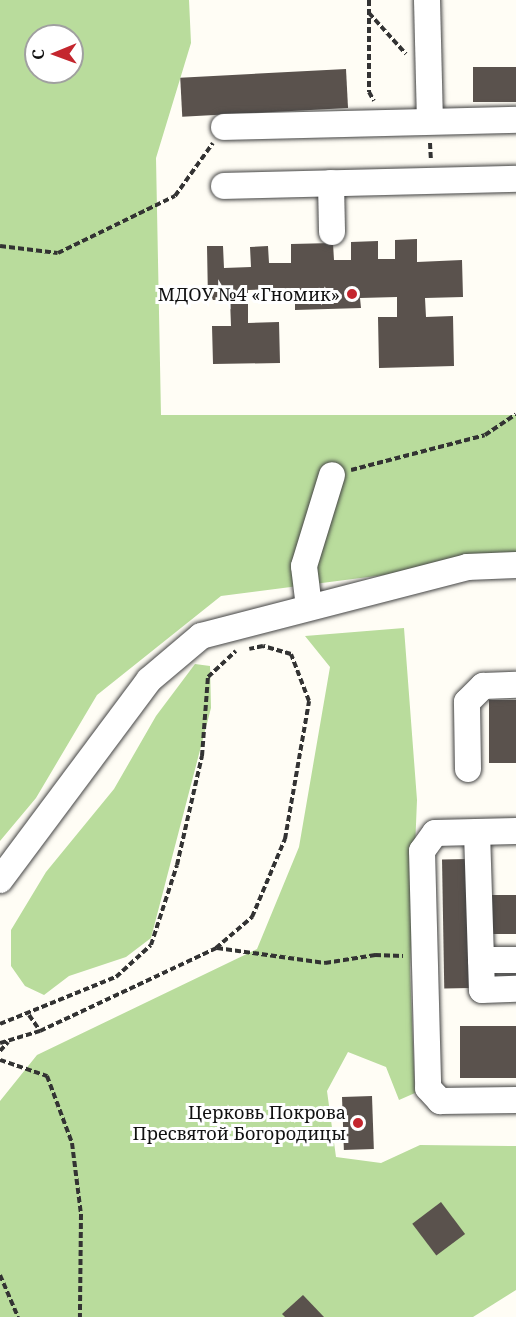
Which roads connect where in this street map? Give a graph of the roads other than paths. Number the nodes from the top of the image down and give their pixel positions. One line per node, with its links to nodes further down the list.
1 (427, 0): 3 (lane)
2 (516, 120): 3 (lane)
3 (430, 121): 4 (lane)
4 (224, 127)
5 (516, 179): 6 (lane)
6 (331, 183): 7 (lane); 8 (lane)
7 (224, 186)
8 (332, 232)
9 (332, 475): 11 (lane)
10 (516, 565): 11 (lane)
11 (309, 607): 16 (lane)
12 (516, 685): 13 (lane)
13 (468, 769)
14 (516, 831): 15 (lane)
15 (477, 832): 17 (lane); 20 (lane)
16 (0, 880)
17 (481, 960): 18 (lane); 19 (lane)
18 (516, 960)
19 (516, 989)
20 (516, 1100)

